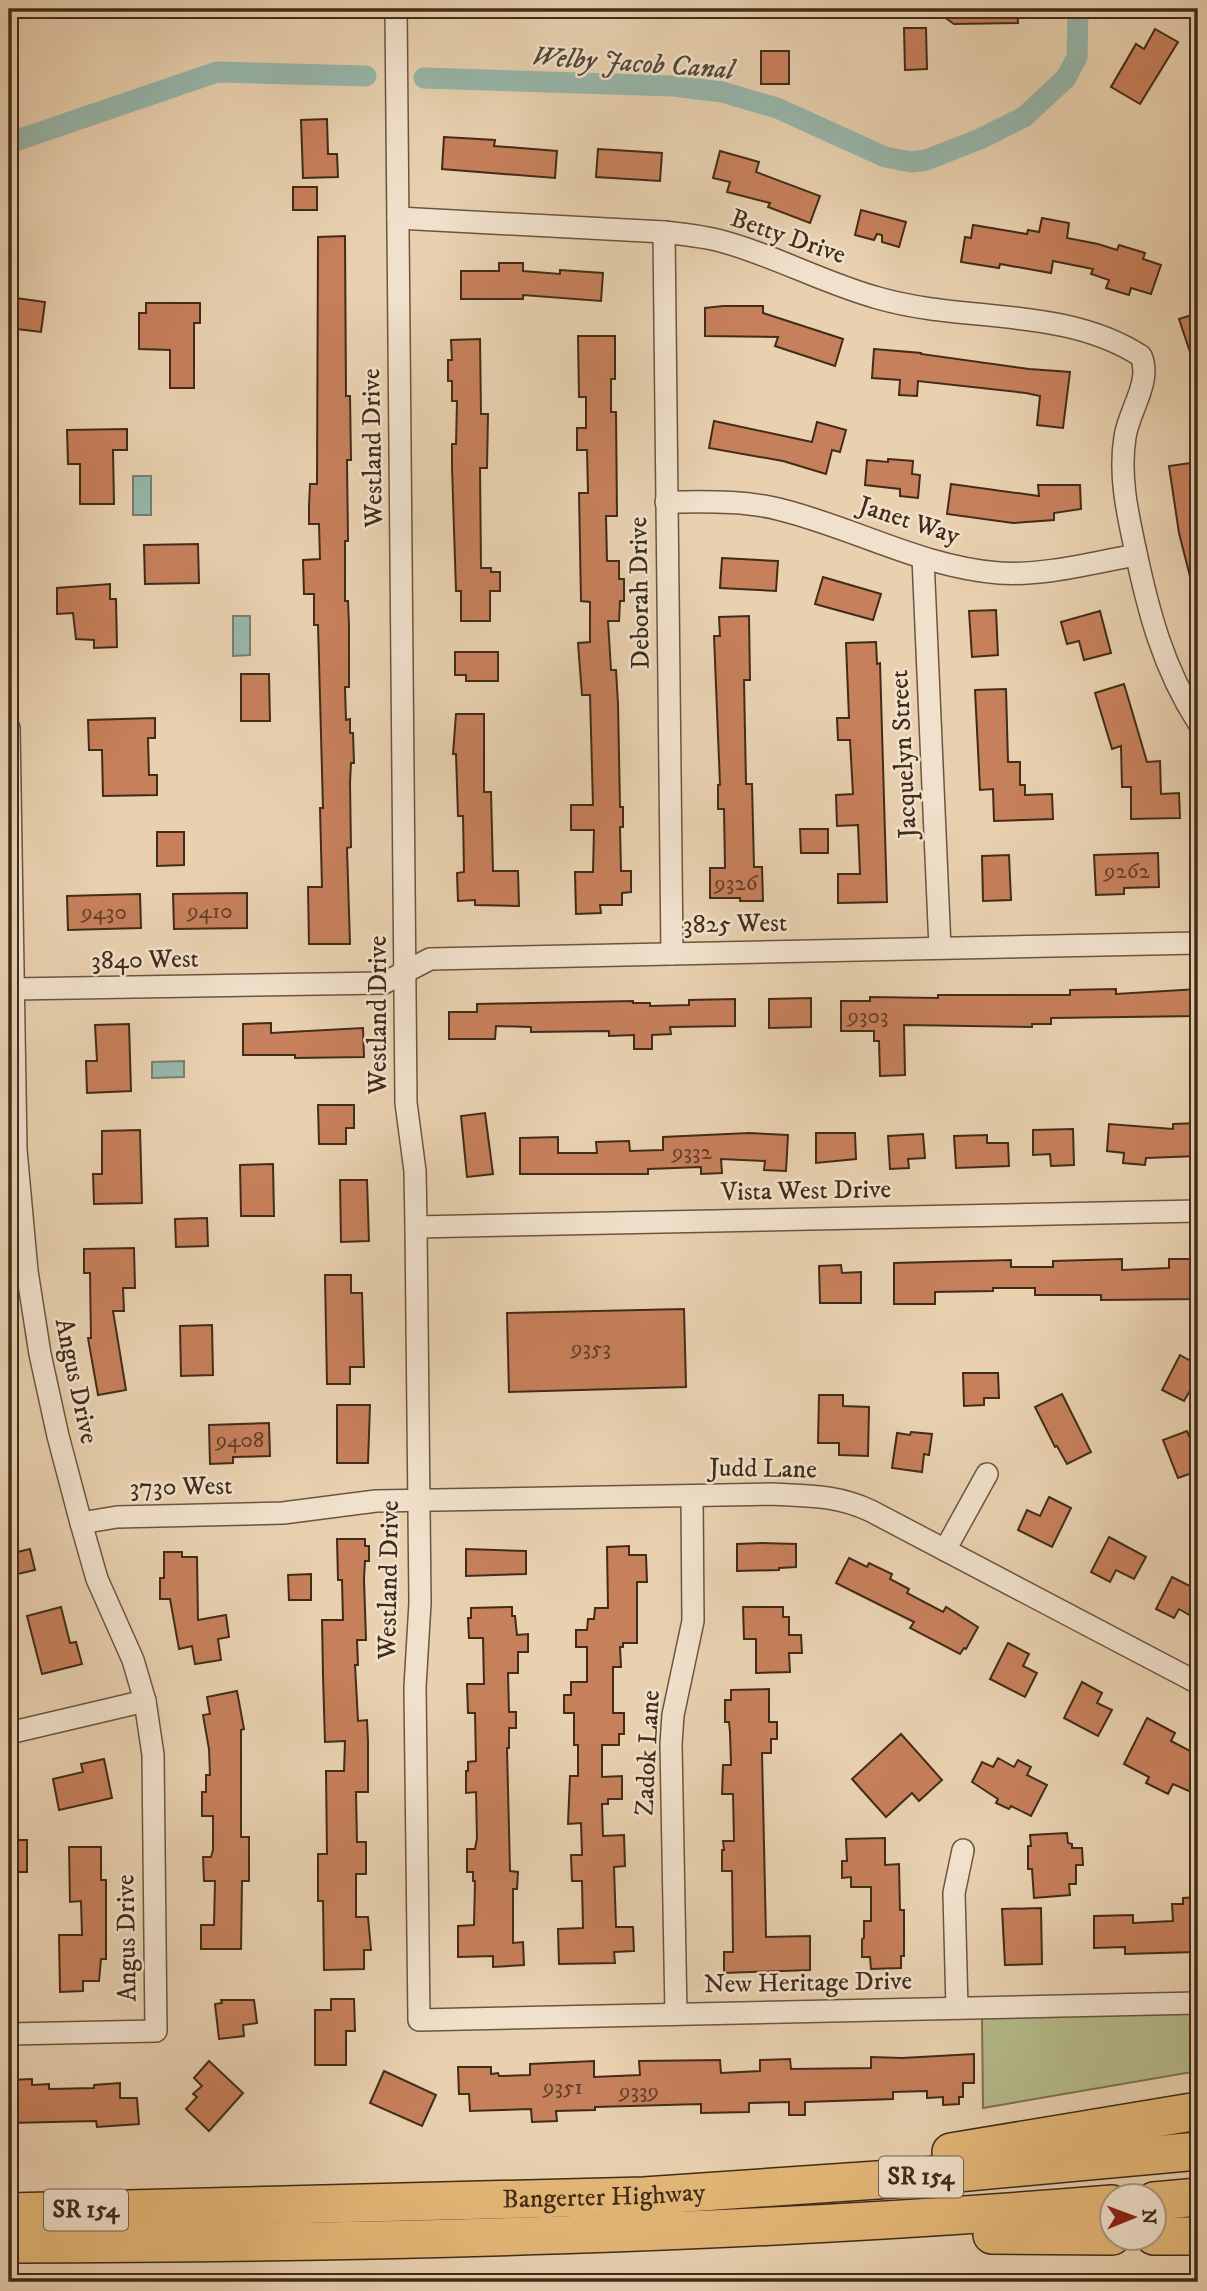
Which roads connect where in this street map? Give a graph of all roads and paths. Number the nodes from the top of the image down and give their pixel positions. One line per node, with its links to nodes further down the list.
1 (396, 9): 2 (street, Westland Drive)
2 (398, 218): 3 (street, Betty Drive); 13 (street, Westland Drive)
3 (664, 232): 4 (street, Deborah Drive); 5 (street, Betty Drive)
4 (666, 502): 6 (street, Janet Way); 12 (street, Deborah Drive)
5 (1136, 555): 6 (street, Janet Way); 7 (street)
6 (923, 558): 11 (street, Jacquelyn Street)
7 (1198, 722)
8 (9, 728): 9 (street, Angus Drive)
9 (10, 825): 15 (street, Angus Drive)
10 (1198, 943): 11 (street, 3825 West)
11 (940, 948): 12 (street, 3825 West)
12 (672, 954): 13 (street, 3825 West)
13 (405, 972): 14 (street, 3825 West); 17 (street, Westland Drive)
14 (278, 986): 15 (street, 3840 West)
15 (13, 989): 18 (street, Angus Drive)
16 (1198, 1211): 17 (street, Vista West Drive)
17 (416, 1227): 21 (street, Westland Drive)
18 (18, 1272): 23 (street, Angus Drive)
19 (987, 1474): 24 (street)
20 (692, 1496): 21 (street, Judd Lane); 24 (street, Judd Lane); 31 (street, Zadok Lane)
21 (419, 1501): 22 (street, Judd Lane); 32 (street, Westland Drive)
22 (283, 1513): 23 (street, 3730 West)
23 (80, 1522): 26 (street, Angus Drive)
24 (944, 1550): 25 (street, Judd Lane)
25 (1198, 1683)
26 (145, 1701): 27 (street); 33 (street, Angus Drive)
27 (9, 1733)
28 (963, 1850): 30 (street)
29 (1198, 2003): 30 (street, New Heritage Drive)
30 (957, 2008): 31 (street, New Heritage Drive)
31 (676, 2014): 32 (street, New Heritage Drive)
32 (419, 2020)
33 (9, 2034)
34 (1198, 2111): 36 (highway)
35 (1198, 2151): 36 (highway, Bangerter Highway / SR 154)
36 (644, 2196): 41 (highway, Bangerter Highway / SR 154)
37 (1198, 2197): 39 (highway)
38 (9, 2198): 41 (highway)
39 (1168, 2199)
40 (1098, 2205): 43 (highway, Bangerter Highway / SR 154)
41 (163, 2208): 42 (highway, Bangerter Highway / SR 154)
42 (9, 2212)
43 (648, 2233): 44 (highway); 48 (highway, Bangerter Highway / SR 154)
44 (1098, 2236)
45 (1168, 2236): 46 (highway)
46 (1198, 2236)
47 (9, 2244): 48 (highway, Bangerter Highway / SR 154)
48 (148, 2244): 49 (highway)
49 (9, 2254)

